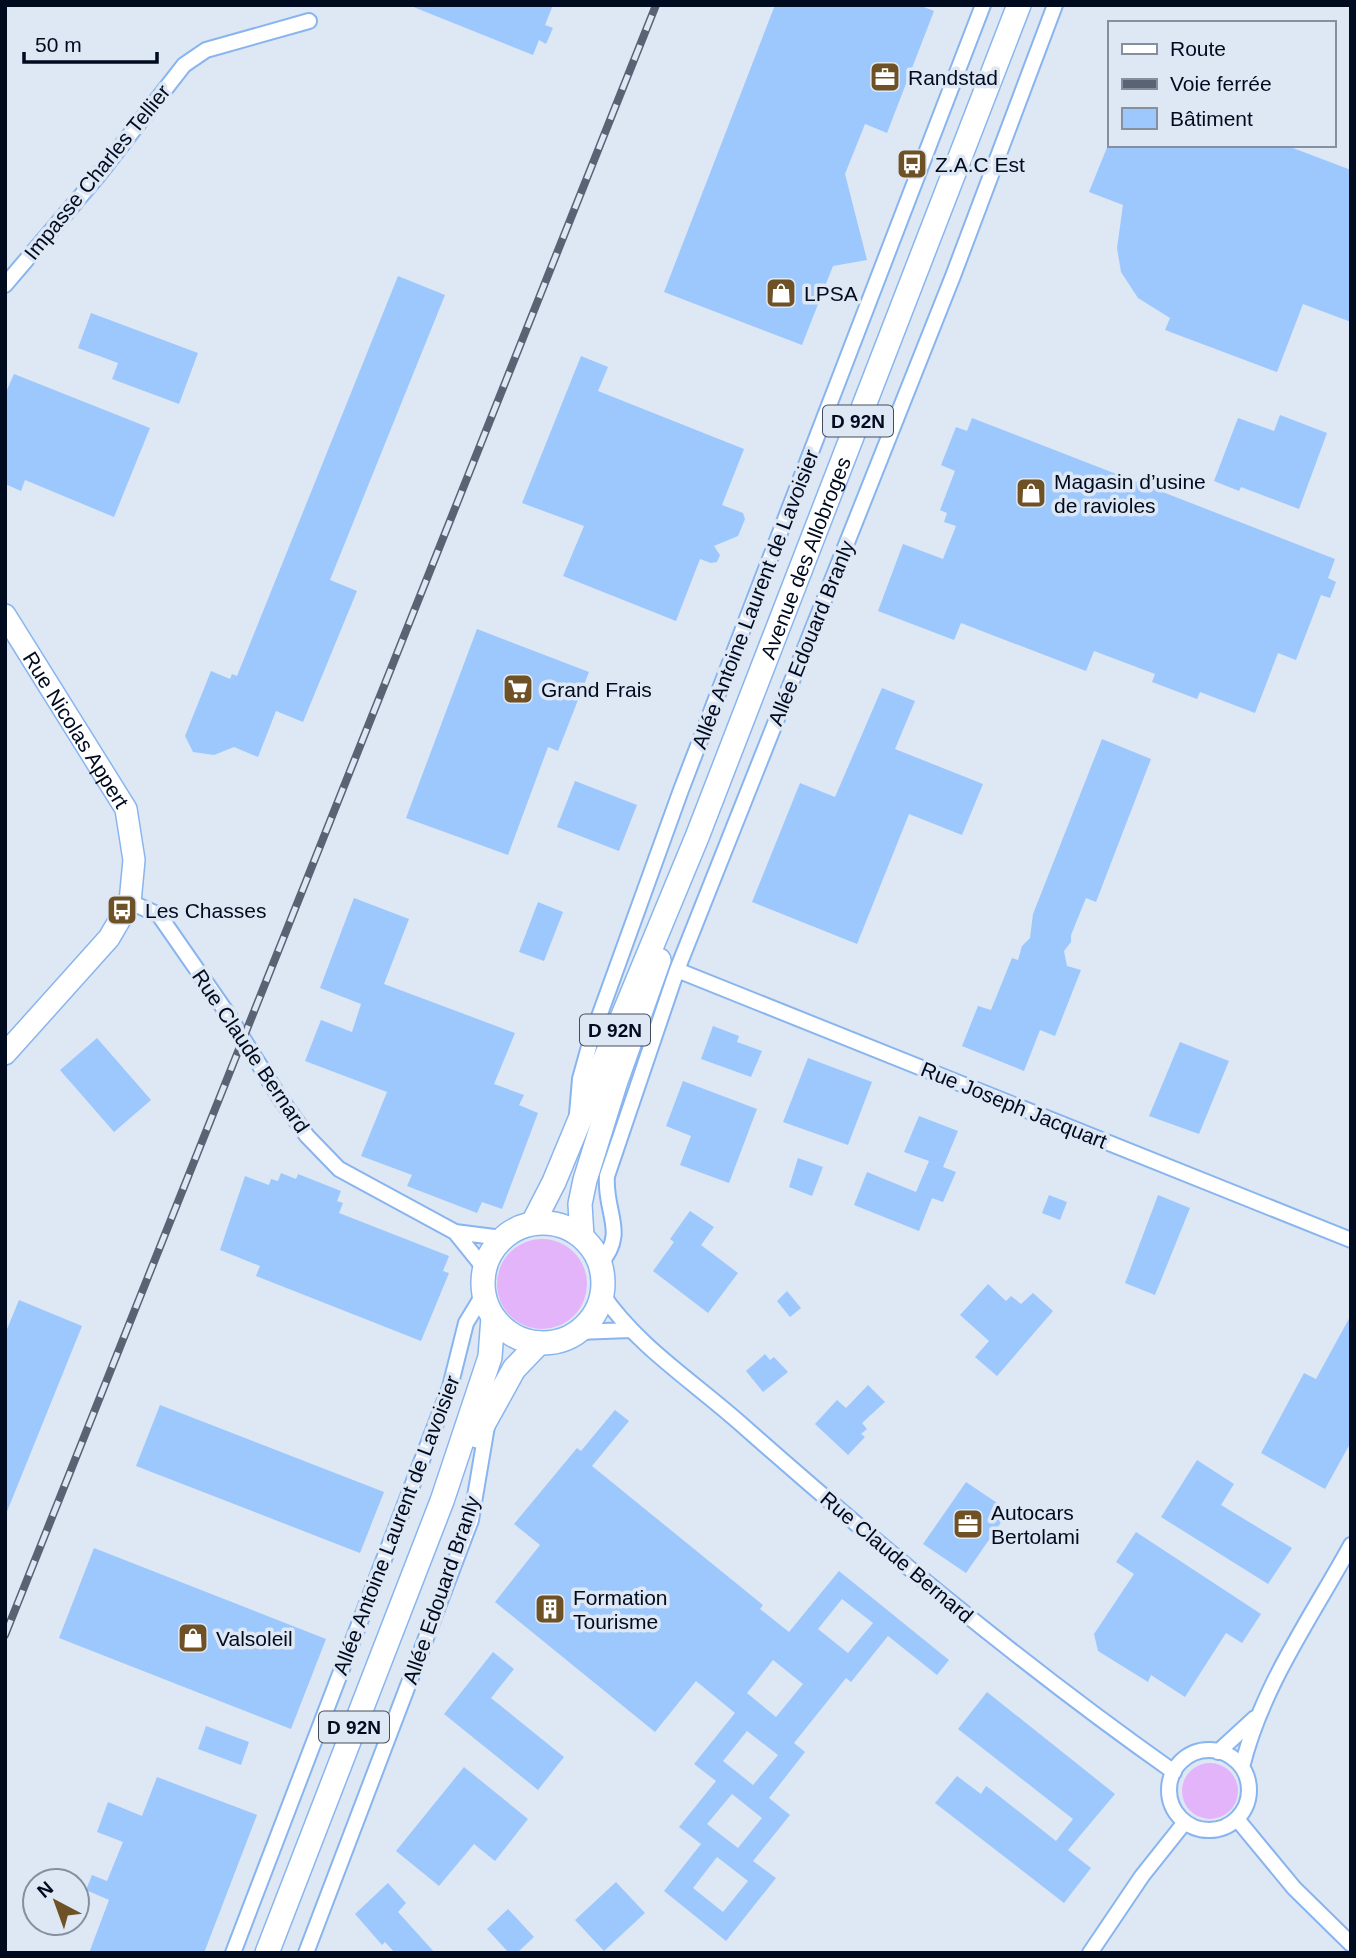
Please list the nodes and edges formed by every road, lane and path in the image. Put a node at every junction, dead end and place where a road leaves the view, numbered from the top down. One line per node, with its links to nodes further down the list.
1 (983, 5): 10 (street, Allée Antoine Laurent de Lavoisier)
2 (1020, 5): 7 (main road, Avenue des Allobroges / D 92N)
3 (1055, 5): 9 (street, Allée Edouard Branly)
4 (309, 21): 5 (street, Impasse Charles Tellier)
5 (5, 285)
6 (5, 615): 8 (street, Rue Nicolas Appert)
7 (697, 837): 12 (main road, Avenue des Allobroges / D 92N); 14 (main road, Avenue des Allobroges / D 92N)
8 (130, 902): 11 (street, Rue Nicolas Appert); 16 (street, Rue Claude Bernard)
9 (677, 970): 19 (street, Rue Joseph Jacquart); 20 (street, Allée Edouard Branly)
10 (592, 1037): 12 (street); 13 (street, Allée Antoine Laurent de Lavoisier)
11 (5, 1054)
12 (602, 1061): 13 (main road, Avenue des Allobroges / D 92N); 14 (street)
13 (577, 1126): 15 (main road, Avenue des Allobroges / D 92N)
14 (596, 1145): 17 (main road, Avenue des Allobroges / D 92N)
15 (533, 1223): 17 (main road); 18 (main road)
16 (456, 1233): 18 (street, Rue Claude Bernard); 21 (street, Rue Claude Bernard)
17 (582, 1237): 20 (main road)
18 (502, 1238): 21 (main road)
19 (1351, 1240)
20 (600, 1264): 22 (main road)
21 (484, 1268): 23 (main road)
22 (602, 1294): 25 (street, Rue Claude Bernard); 26 (main road)
23 (483, 1295): 24 (main road); 38 (street, Allée Antoine Laurent de Lavoisier)
24 (493, 1317): 27 (main road); 29 (main road, D 92N)
25 (630, 1330): 26 (street); 34 (street, Rue Claude Bernard)
26 (578, 1332): 27 (main road)
27 (539, 1343): 28 (main road, D 92N)
28 (485, 1420): 29 (main road, D 92N); 40 (street, Allée Edouard Branly)
29 (442, 1501): 39 (main road, D 92N)
30 (1351, 1545): 31 (street)
31 (1256, 1717): 32 (street); 33 (street)
32 (1218, 1752): 33 (street); 34 (street)
33 (1242, 1767): 35 (street)
34 (1174, 1772): 36 (street)
35 (1237, 1819): 36 (street); 37 (street)
36 (1185, 1822): 41 (street)
37 (1351, 1944)
38 (233, 1953)
39 (267, 1953)
40 (306, 1953)
41 (1090, 1953)

